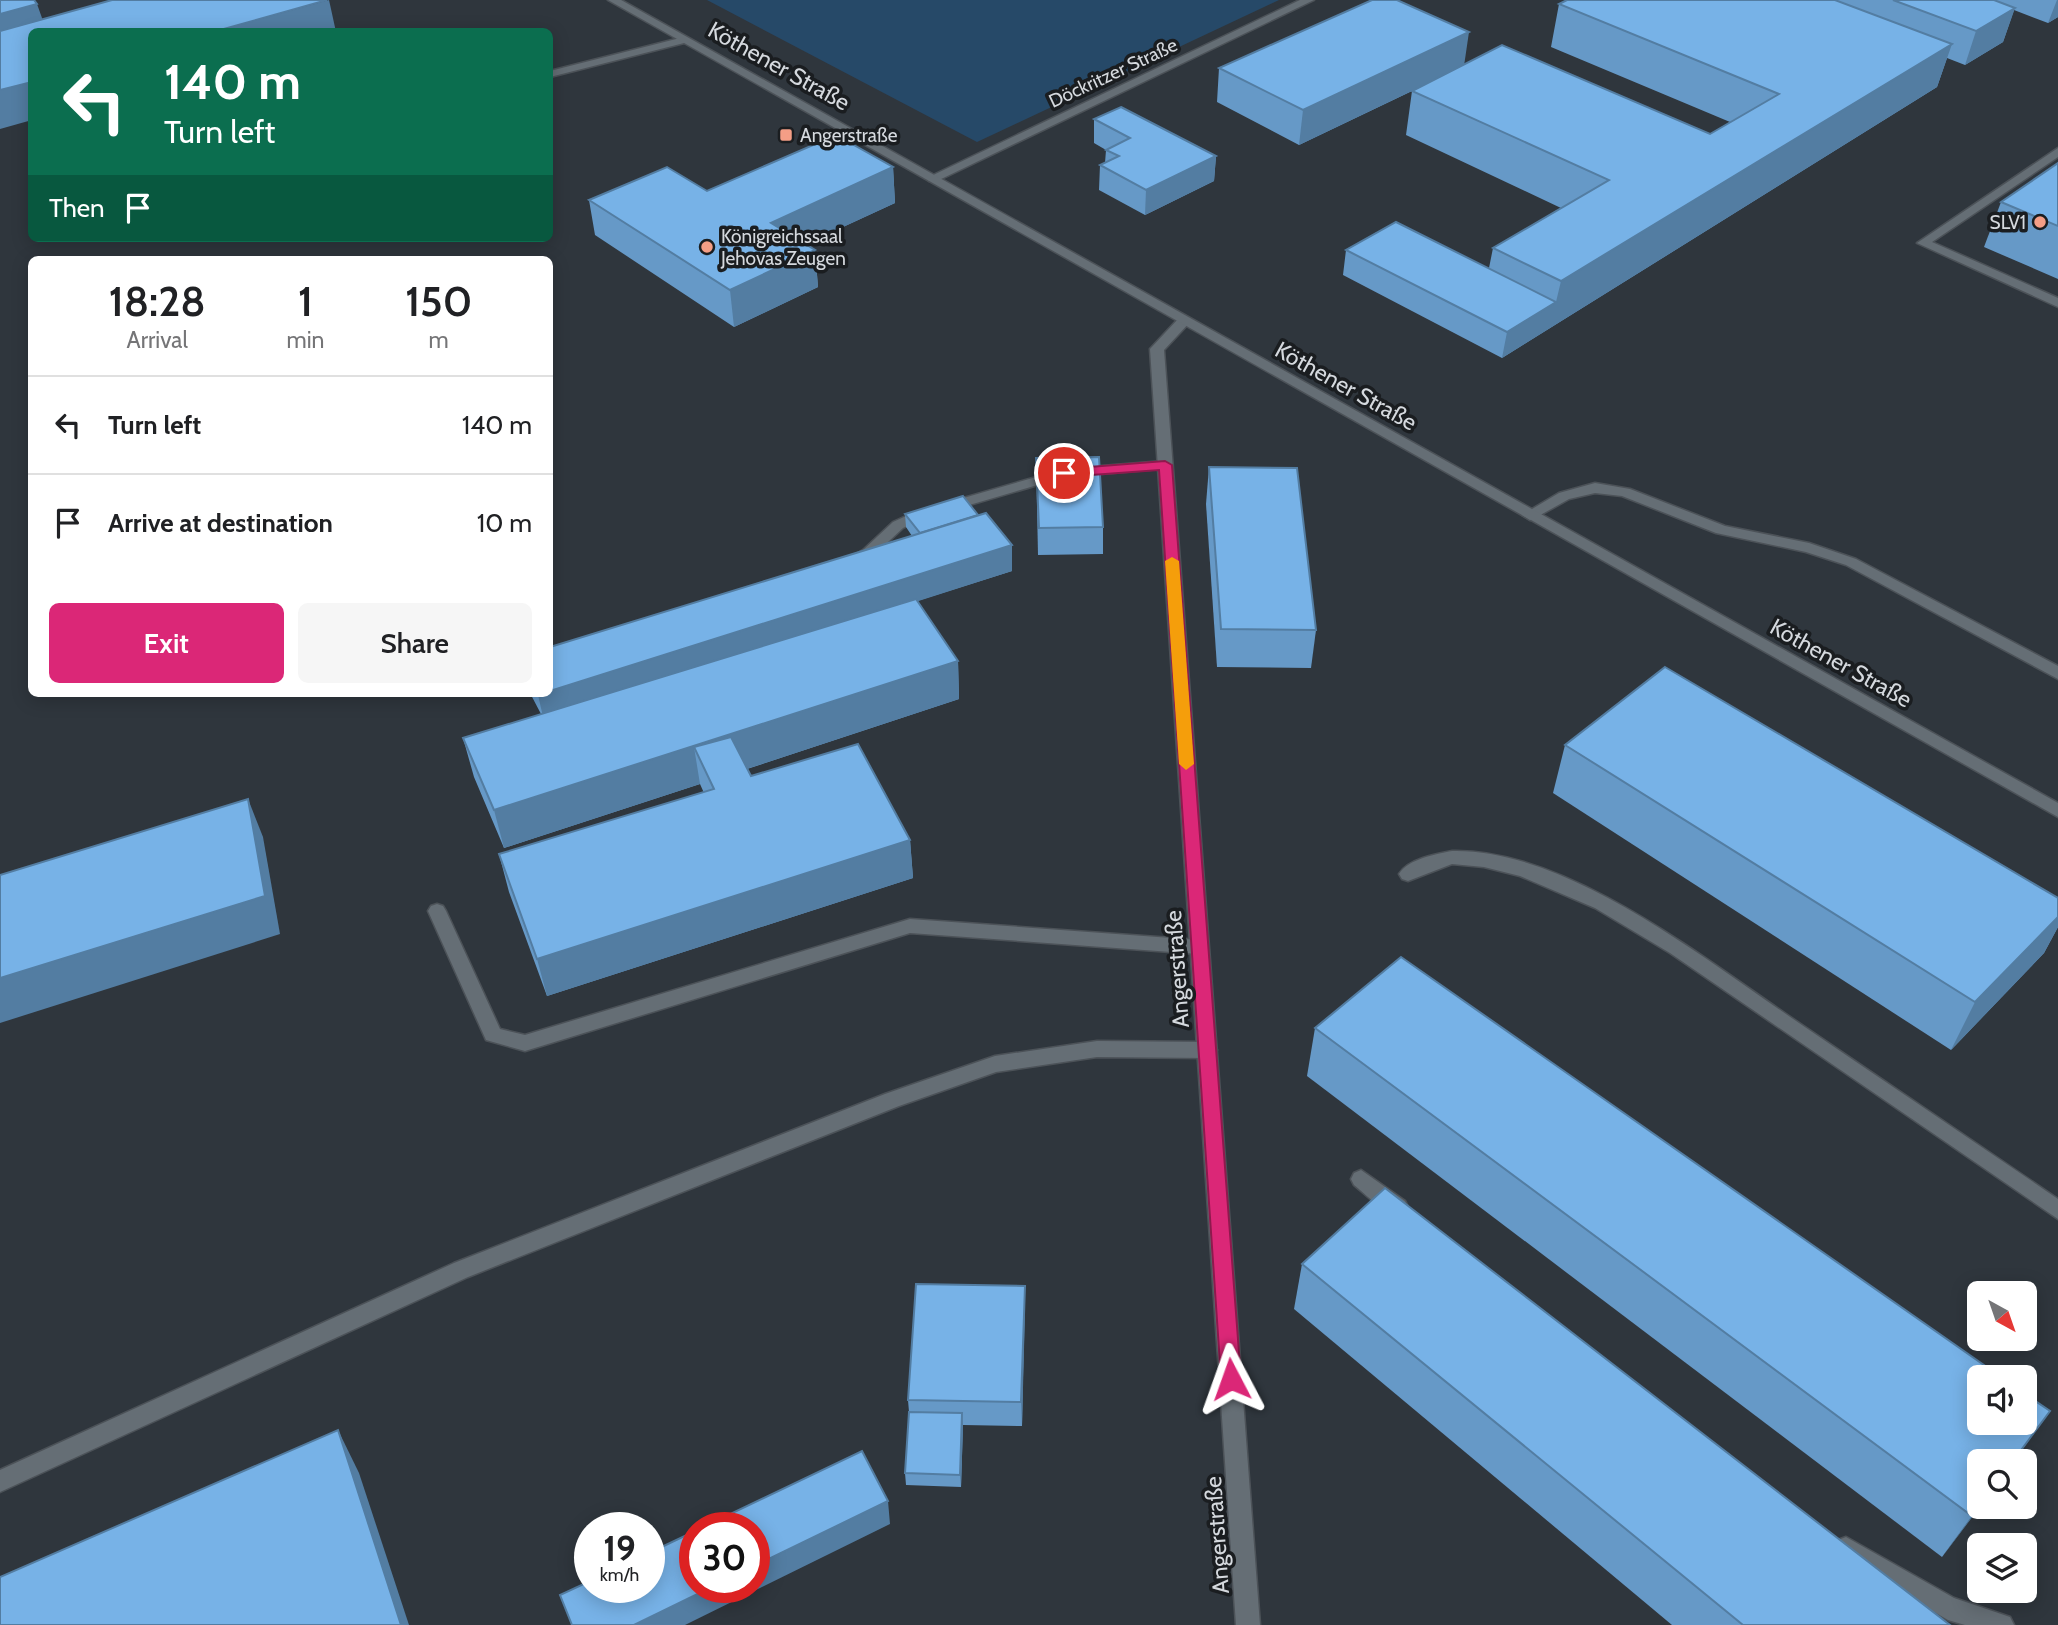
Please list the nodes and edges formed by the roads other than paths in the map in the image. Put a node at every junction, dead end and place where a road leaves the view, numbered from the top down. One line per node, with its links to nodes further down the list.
1 (613, 0): 3 (street, Köthener Straße)
2 (1309, 0): 6 (street, Döckritzer Straße)
3 (684, 40): 4 (street); 6 (street, Köthener Straße)
4 (553, 73)
5 (2058, 152): 7 (street)
6 (933, 178): 8 (street, Köthener Straße)
7 (2058, 303)
8 (1184, 321): 9 (street, Angerstraße); 10 (street, Köthener Straße)
9 (1165, 465): 11 (street); 16 (street, Angerstraße)
10 (1530, 515): 12 (street); 13 (street, Köthener Straße)
11 (842, 565)
12 (2058, 673)
13 (2058, 811)
14 (1408, 874): 19 (street)
15 (437, 911): 16 (street)
16 (1199, 947): 17 (street, Angerstraße)
17 (1207, 1050): 21 (street); 23 (street, Angerstraße)
18 (1360, 1179): 20 (street)
19 (2058, 1210)
20 (1415, 1221)
21 (0, 1480)
22 (1831, 1538): 24 (street)
23 (1248, 1625)
24 (2002, 1625)

